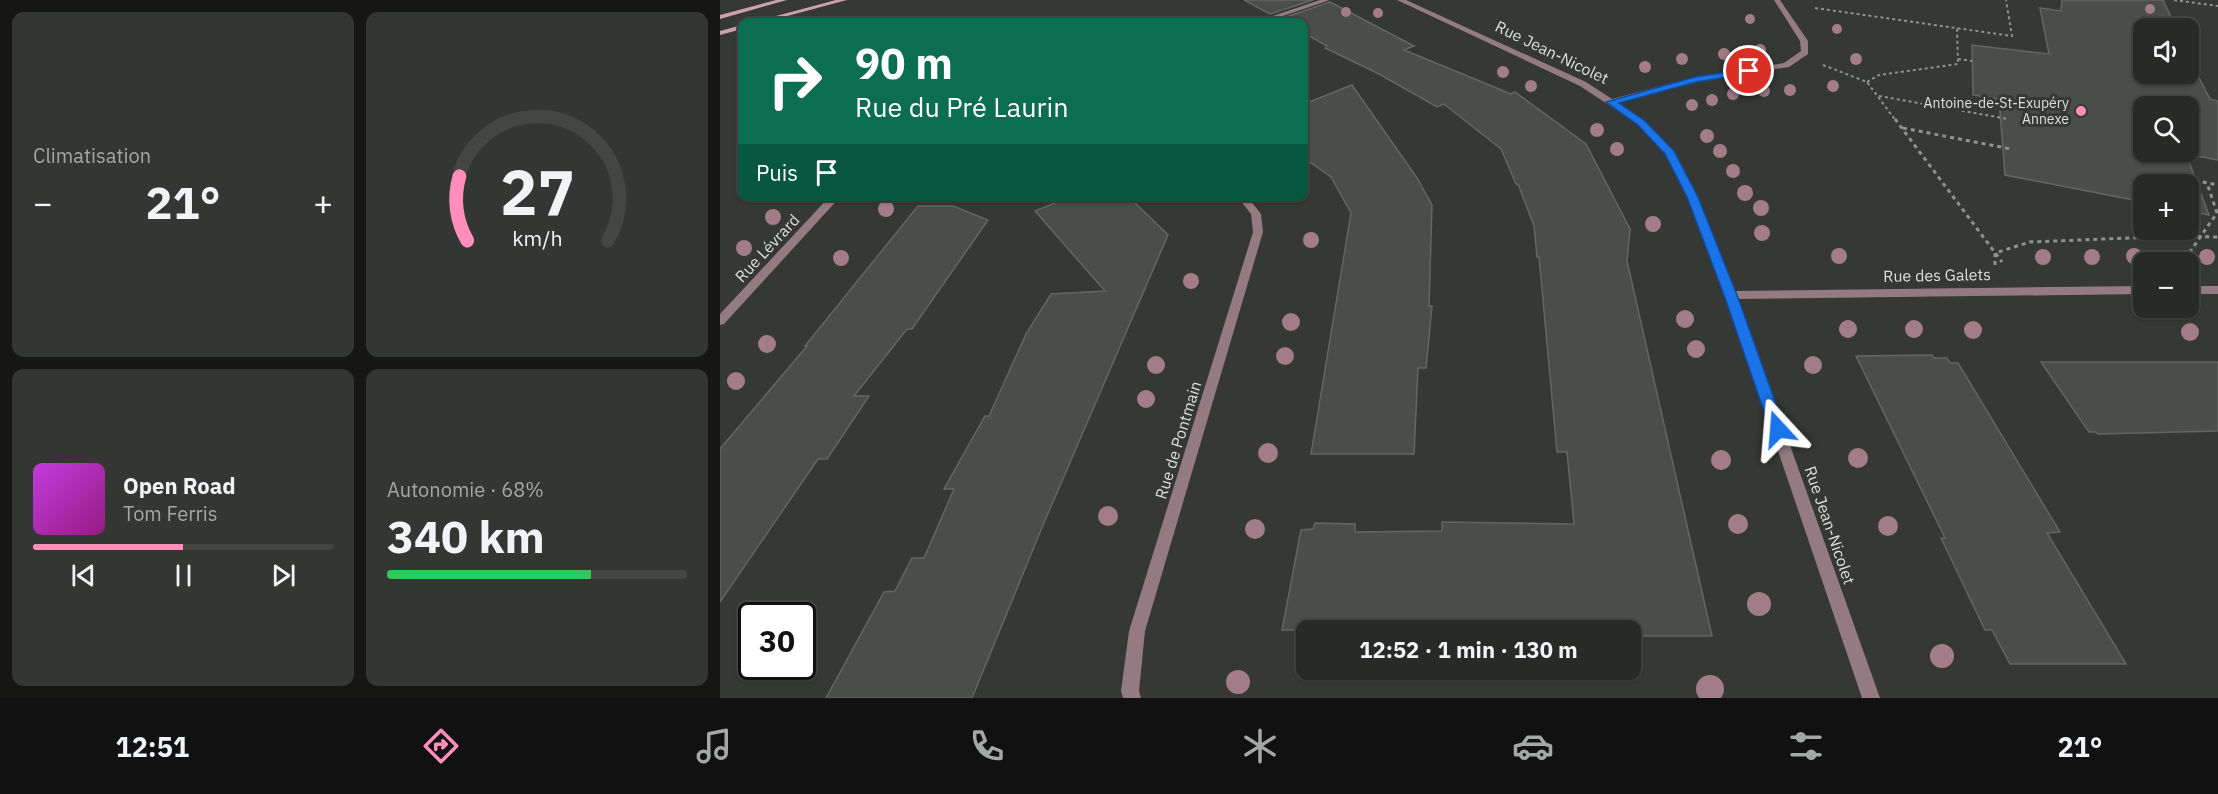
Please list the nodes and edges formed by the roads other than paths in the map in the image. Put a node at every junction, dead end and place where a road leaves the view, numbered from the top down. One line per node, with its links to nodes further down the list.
1 (784, 0): 6 (main road)
2 (844, 0): 7 (main road)
3 (1327, 0): 8 (street)
4 (1400, 0): 11 (street, Rue Jean-Nicolet)
5 (1778, 1): 11 (street)
6 (720, 16)
7 (774, 18)
8 (1271, 18)
9 (738, 28): 10 (main road)
10 (720, 33)
11 (1611, 102): 17 (street, Rue Jean-Nicolet)
12 (831, 201): 18 (street, Rue Lévrard)
13 (1248, 201): 19 (street, Rue de Pontmain)
14 (2133, 290): 17 (street, Rue des Galets)
15 (2199, 290): 16 (street)
16 (2218, 290)
17 (1731, 295): 20 (street, Rue Jean-Nicolet)
18 (720, 321)
19 (1132, 698)
20 (1871, 698)

